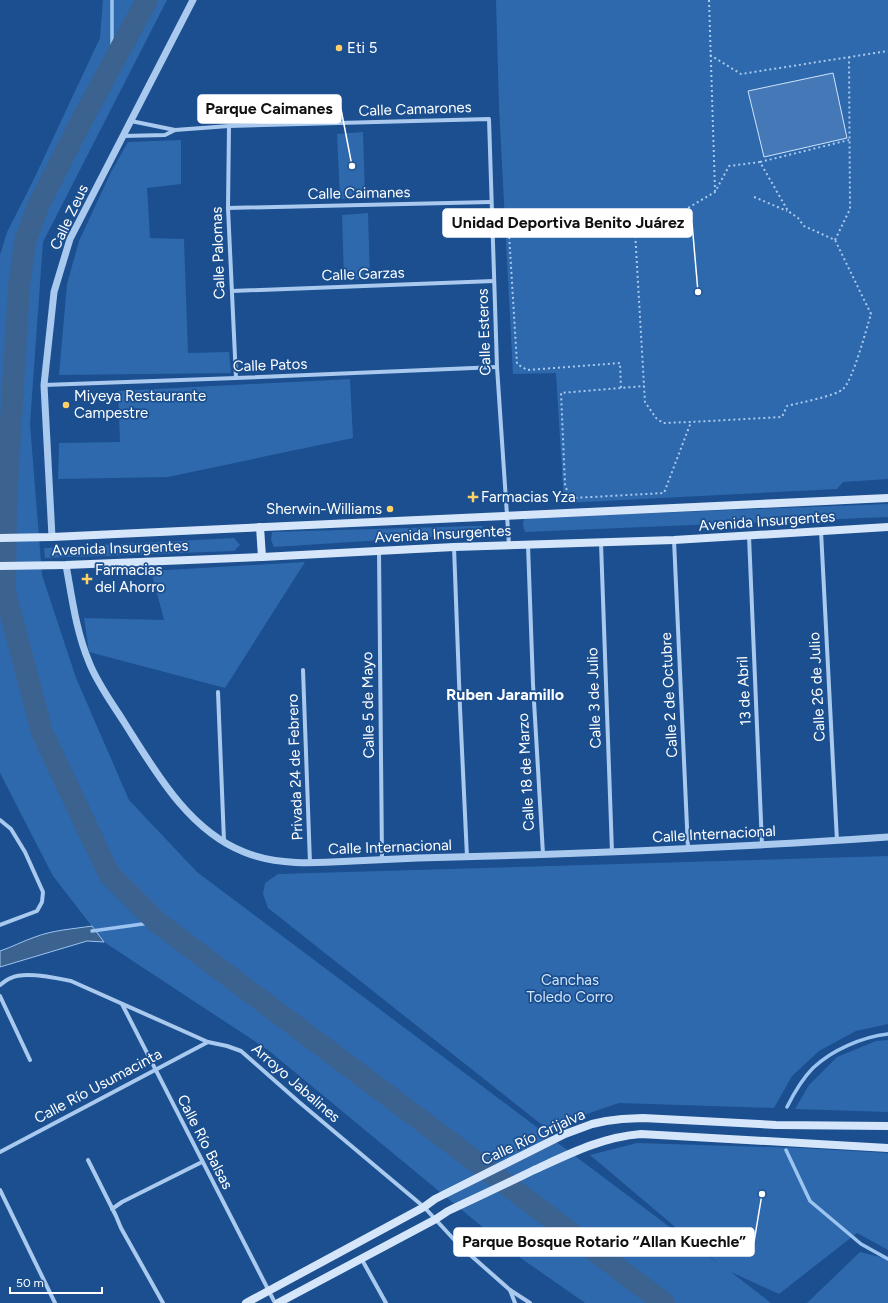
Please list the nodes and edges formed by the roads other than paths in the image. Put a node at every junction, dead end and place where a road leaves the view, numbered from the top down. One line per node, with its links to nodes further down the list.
1 (193, 0): 3 (street, Calle Zeus)
2 (489, 119): 4 (street, Calle Camarones); 7 (street, Calle Esteros)
3 (131, 121): 5 (street, Calle Camarones); 6 (street, Calle Zeus)
4 (229, 126): 5 (street, Calle Camarones); 8 (street, Calle Palomas)
5 (175, 130): 6 (street, Calle Camarones)
6 (122, 136): 13 (street, Calle Zeus)
7 (491, 202): 8 (street, Calle Caimanes); 9 (street, Calle Esteros)
8 (228, 208): 10 (street, Calle Palomas)
9 (494, 281): 10 (street, Calle Garzas); 11 (street, Calle Esteros)
10 (232, 291): 12 (street, Calle Palomas)
11 (497, 367): 12 (street, Calle Patos); 15 (street, Calle Esteros)
12 (236, 378): 13 (street, Calle Patos)
13 (44, 385): 20 (street, Calle Zeus)
14 (888, 498): 15 (main road, Avenida Insurgentes)
15 (507, 516): 16 (main road, Avenida Insurgentes); 24 (street, Calle Esteros)
16 (260, 527): 20 (main road, Avenida Insurgentes); 28 (main road)
17 (888, 527): 18 (main road, Avenida Insurgentes)
18 (821, 531): 19 (main road, Avenida Insurgentes); 35 (street, Calle 26 de Julio)
19 (749, 536): 22 (main road, Avenida Insurgentes); 37 (street, 13 de Abril)
20 (52, 537): 21 (main road, Avenida Insurgentes)
21 (0, 538)
22 (674, 540): 23 (main road, Avenida Insurgentes); 38 (street, Calle 2 de Octubre)
23 (601, 543): 25 (main road, Avenida Insurgentes); 39 (street, Calle 3 de Julio)
24 (509, 545): 25 (main road, Avenida Insurgentes); 26 (main road, Avenida Insurgentes)
25 (528, 545): 40 (street, Calle 18 de Marzo)
26 (454, 547): 27 (main road, Avenida Insurgentes); 41 (street)
27 (379, 551): 28 (main road, Avenida Insurgentes); 42 (street, Calle 5 de Mayo)
28 (262, 557): 29 (main road, Avenida Insurgentes)
29 (66, 565): 30 (main road, Avenida Insurgentes); 36 (street, Calle Internacional)
30 (0, 566)
31 (303, 670): 43 (street, Privada 24 de Febrero)
32 (218, 692): 36 (street)
33 (0, 820): 44 (street)
34 (888, 837): 35 (street, Calle Internacional)
35 (837, 841): 37 (street, Calle Internacional)
36 (224, 842): 43 (street, Calle Internacional)
37 (762, 845): 38 (street, Calle Internacional)
38 (688, 849): 39 (street, Calle Internacional)
39 (612, 852): 40 (street, Calle Internacional)
40 (543, 854): 41 (street, Calle Internacional)
41 (467, 857): 42 (street, Calle Internacional)
42 (382, 859): 43 (street, Calle Internacional)
43 (310, 863)
44 (0, 925)
45 (0, 985): 47 (street, Arroyo Jabalines)
46 (0, 996): 49 (street)
47 (122, 1003): 48 (street, Arroyo Jabalines); 50 (street, Calle Río Balsas)
48 (208, 1042): 50 (street, Calle Río Usumacinta); 57 (street, Arroyo Jabalines)
49 (30, 1060)
50 (155, 1070): 53 (street, Calle Río Usumacinta); 55 (street, Calle Río Balsas)
51 (888, 1126): 57 (main road, Calle Río Grijalva)
52 (888, 1148): 59 (main road, Calle Río Grijalva)
53 (0, 1152)
54 (88, 1160): 58 (street)
55 (202, 1162): 58 (street); 62 (street, Calle Río Balsas)
56 (0, 1190): 63 (street)
57 (424, 1207): 59 (street, Arroyo Jabalines); 62 (main road, Calle Río Grijalva)
58 (112, 1209): 64 (street)
59 (436, 1219): 60 (main road, Calle Río Grijalva); 61 (street, Arroyo Jabalines)
60 (361, 1258): 66 (main road, Calle Río Grijalva); 67 (street)
61 (510, 1290): 68 (street); 69 (street, Arroyo Jabalines)
62 (268, 1291): 65 (main road, Calle Río Grijalva); 66 (street, Calle Río Balsas)
63 (55, 1303)
64 (163, 1303)
65 (246, 1303)
66 (276, 1303)
67 (386, 1303)
68 (515, 1303)
69 (530, 1303)

